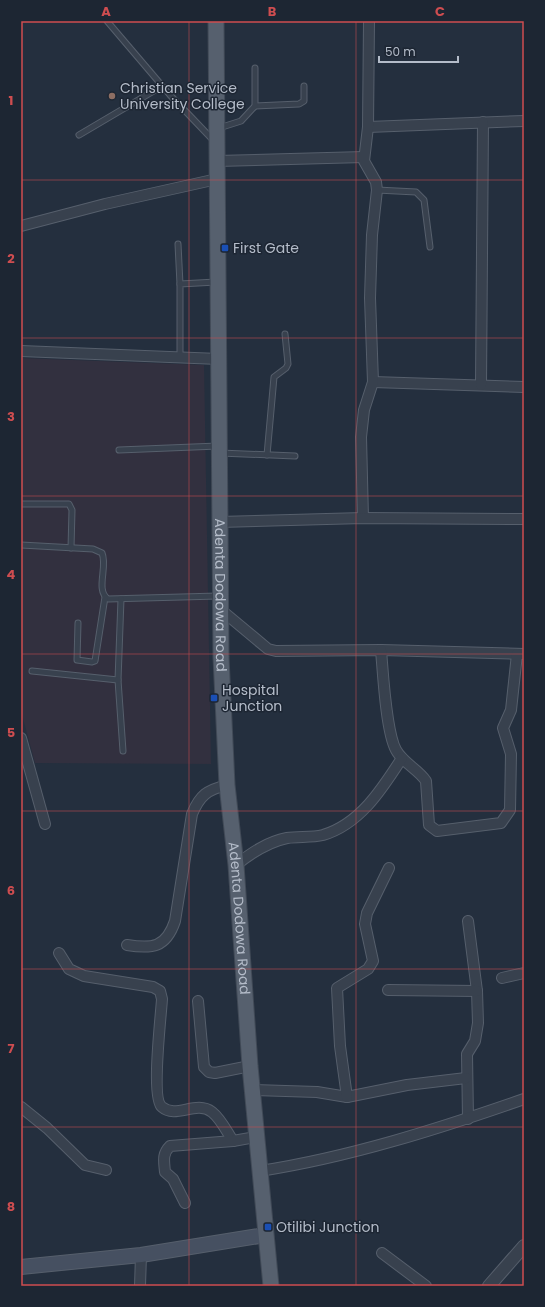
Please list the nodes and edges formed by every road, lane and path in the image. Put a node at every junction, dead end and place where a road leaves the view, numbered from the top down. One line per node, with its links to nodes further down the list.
1 (107, 21): 5 (lane)
2 (216, 21): 12 (main road, Adenta Dodowa Road)
3 (369, 21): 10 (street)
4 (256, 68): 7 (lane)
5 (162, 86): 11 (lane); 12 (lane)
6 (304, 86): 7 (lane)
7 (255, 106): 12 (lane)
8 (524, 121): 9 (street)
9 (483, 122): 10 (street); 27 (street)
10 (368, 127): 13 (street)
11 (79, 135)
12 (216, 136): 14 (main road, Adenta Dodowa Road)
13 (364, 157): 14 (street); 16 (street)
14 (217, 161): 15 (main road, Adenta Dodowa Road)
15 (217, 178): 17 (street); 20 (main road, Adenta Dodowa Road)
16 (377, 190): 19 (lane); 26 (street)
17 (21, 226)
18 (178, 244): 21 (lane)
19 (430, 247)
20 (218, 282): 21 (lane); 25 (main road, Adenta Dodowa Road)
21 (180, 284): 24 (lane)
22 (286, 334): 31 (lane)
23 (21, 351): 24 (street)
24 (180, 357): 25 (street)
25 (219, 359): 30 (main road, Adenta Dodowa Road)
26 (373, 382): 27 (street); 34 (street)
27 (481, 385): 28 (street)
28 (524, 387)
29 (119, 450): 30 (lane)
30 (219, 450): 31 (lane); 36 (main road, Adenta Dodowa Road)
31 (266, 455): 32 (lane)
32 (295, 456)
33 (21, 504): 38 (lane)
34 (363, 518): 35 (street); 36 (street)
35 (524, 519)
36 (219, 522): 41 (main road, Adenta Dodowa Road)
37 (21, 545): 38 (lane)
38 (70, 548): 39 (lane)
39 (105, 597): 40 (lane); 42 (lane)
40 (121, 599): 41 (lane); 46 (lane)
41 (219, 603): 43 (street); 50 (main road, Adenta Dodowa Road)
42 (78, 623)
43 (381, 650): 44 (street); 49 (street)
44 (520, 654): 49 (street)
45 (32, 671): 46 (lane)
46 (118, 680): 48 (lane)
47 (21, 738): 51 (street)
48 (123, 752)
49 (402, 758): 52 (street)
50 (227, 786): 52 (main road, Adenta Dodowa Road); 55 (street)
51 (45, 824)
52 (236, 865): 62 (main road, Adenta Dodowa Road)
53 (389, 868): 65 (street)
54 (468, 921): 60 (street)
55 (127, 945)
56 (59, 953): 70 (street)
57 (524, 973): 58 (street)
58 (502, 978)
59 (388, 990): 60 (street)
60 (477, 991): 63 (street)
61 (198, 1001): 62 (street)
62 (250, 1066): 64 (main road, Adenta Dodowa Road)
63 (466, 1078): 65 (street); 68 (street)
64 (252, 1090): 65 (street); 69 (main road, Adenta Dodowa Road)
65 (347, 1096)
66 (524, 1099): 68 (street)
67 (21, 1107): 71 (street)
68 (468, 1119): 72 (street)
69 (256, 1137): 70 (street); 72 (main road, Adenta Dodowa Road)
70 (233, 1141): 73 (street)
71 (106, 1170)
72 (260, 1171): 74 (main road, Adenta Dodowa Road)
73 (185, 1203)
74 (265, 1235): 77 (main road); 80 (main road, Adenta Dodowa Road)
75 (524, 1246): 82 (street)
76 (382, 1253): 81 (street)
77 (142, 1255): 78 (main road); 79 (street)
78 (21, 1267)
79 (140, 1286)
80 (271, 1286)
81 (426, 1286)
82 (489, 1286)

